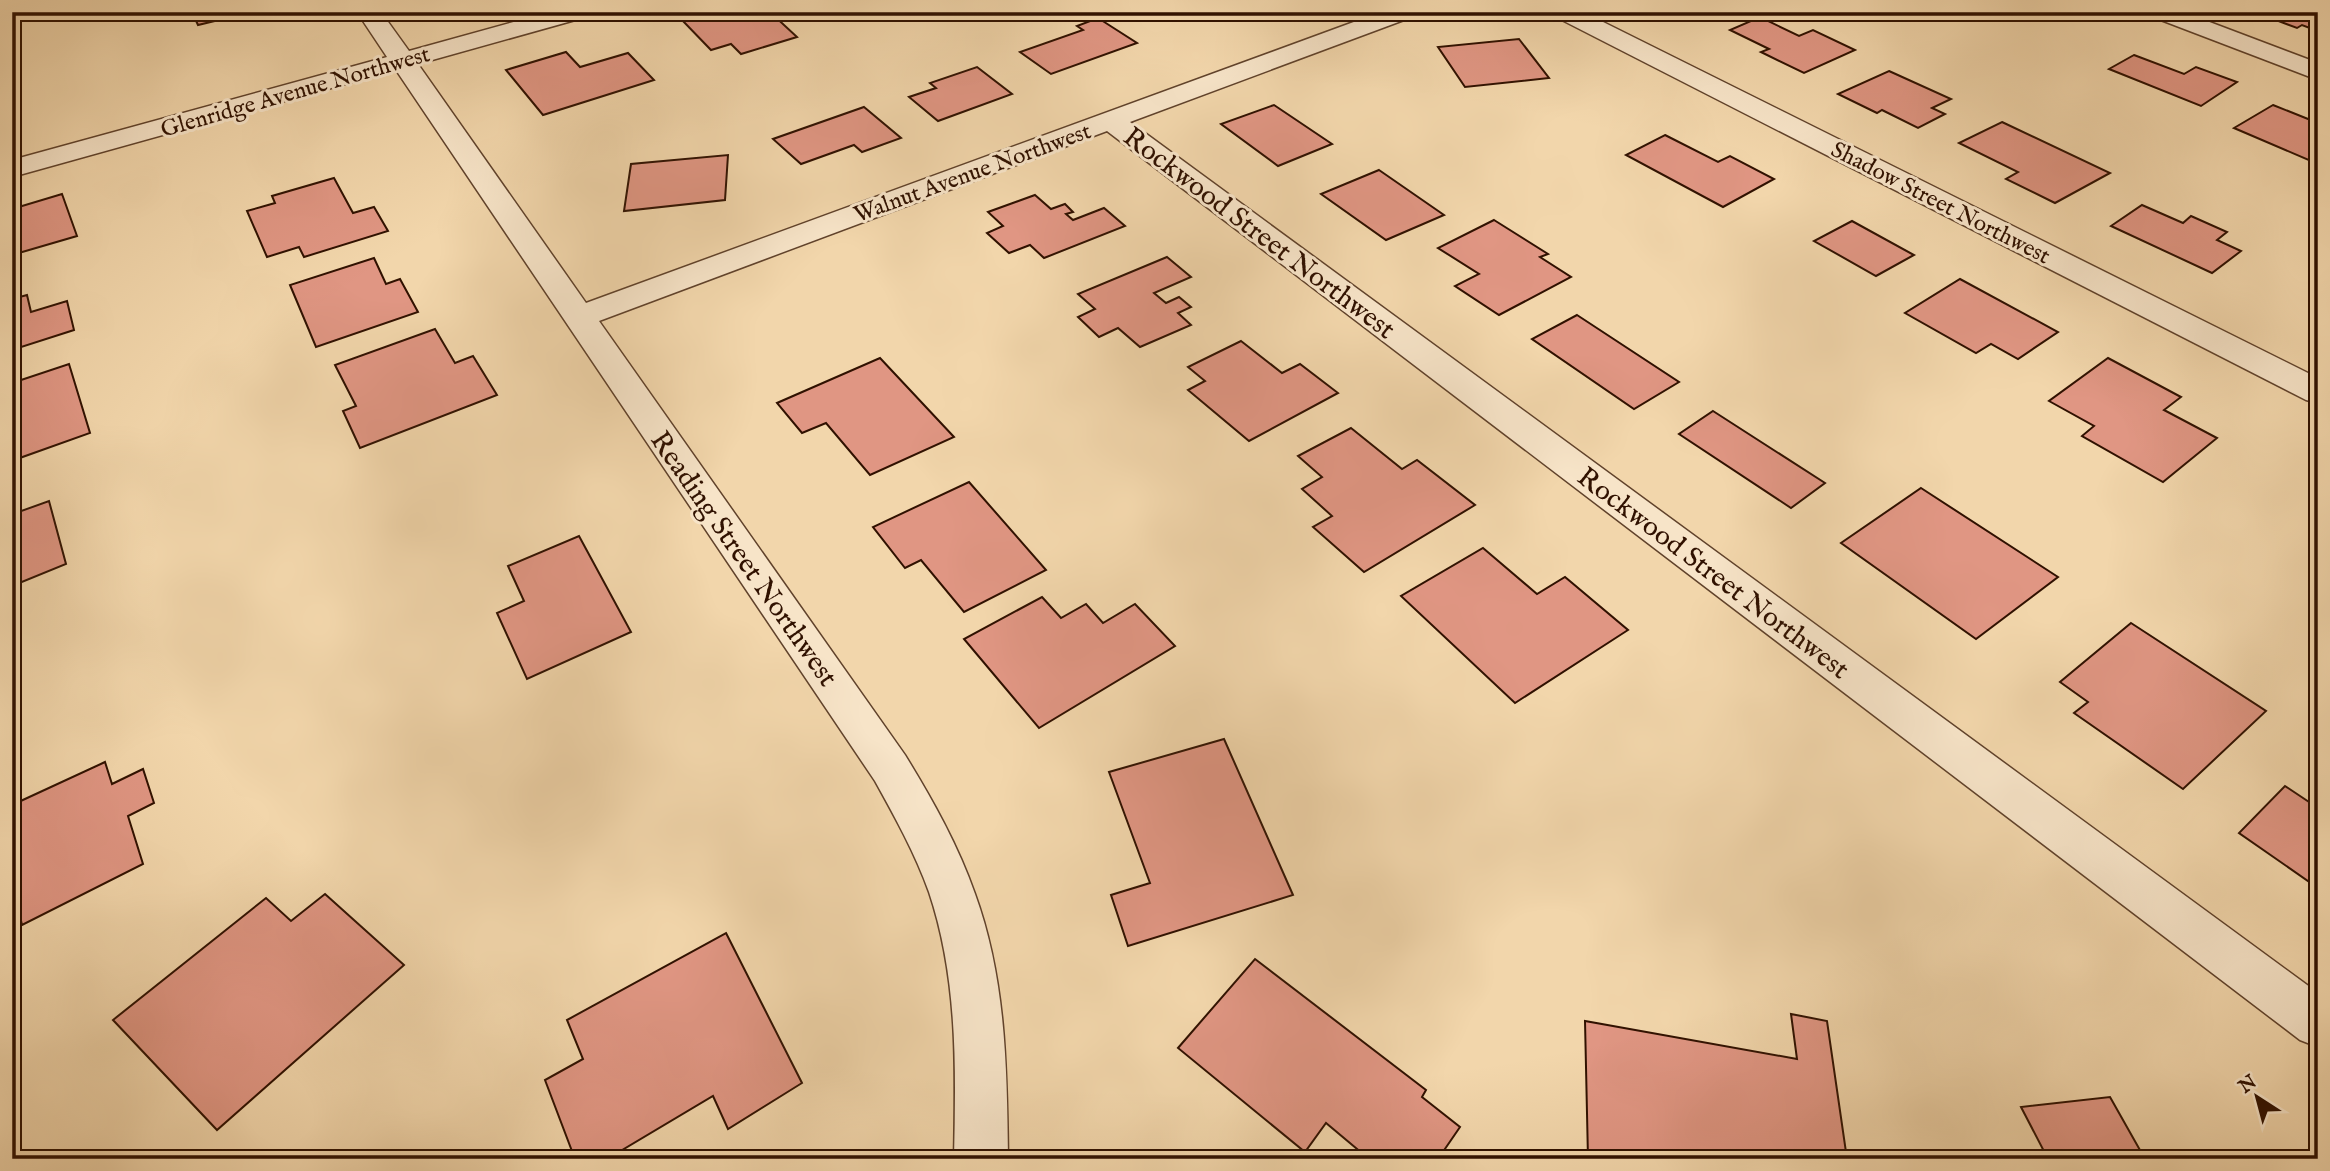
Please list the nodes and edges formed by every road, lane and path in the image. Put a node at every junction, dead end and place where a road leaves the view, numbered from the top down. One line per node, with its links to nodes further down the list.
1 (369, 12): 6 (street, Reading Street Northwest)
2 (578, 12): 6 (street, Glenridge Avenue Northwest)
3 (1404, 12): 8 (street, Walnut Avenue Northwest)
4 (1564, 12): 11 (street, Shadow Street Northwest)
5 (2161, 12): 7 (street)
6 (402, 61): 9 (street, Glenridge Avenue Northwest); 10 (street, Reading Street Northwest)
7 (2318, 72)
8 (1111, 121): 10 (street, Walnut Avenue Northwest); 12 (street, Rockwood Street Northwest)
9 (12, 169)
10 (579, 317): 13 (street, Reading Street Northwest)
11 (2318, 392)
12 (2318, 1023)
13 (981, 1159)

